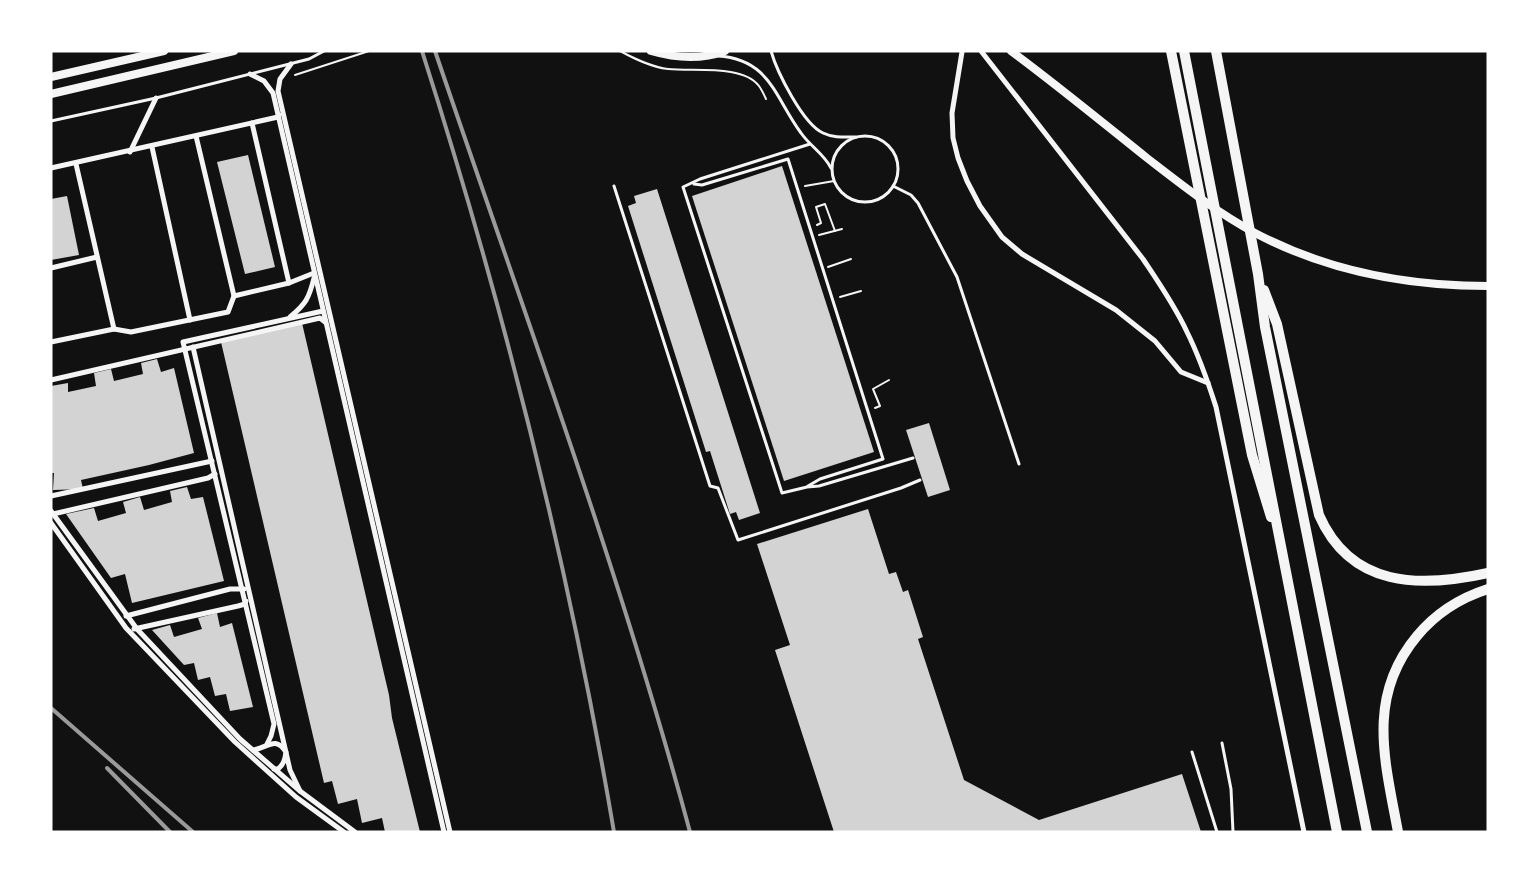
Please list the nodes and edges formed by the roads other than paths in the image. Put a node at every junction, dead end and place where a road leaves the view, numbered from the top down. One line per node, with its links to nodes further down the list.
1 (164, 51): 16 (main road)
2 (234, 51): 17 (main road)
3 (324, 51): 14 (lane)
4 (651, 51): 13 (main road)
5 (724, 51): 13 (main road)
6 (771, 51): 24 (lane)
7 (962, 51): 49 (street)
8 (981, 51): 49 (street)
9 (1011, 51): 39 (main road)
10 (1171, 51): 61 (highway)
11 (1184, 51): 61 (highway)
12 (1216, 51): 36 (highway)
13 (701, 56): 25 (lane)
14 (291, 64): 15 (lane); 19 (street)
15 (250, 74): 18 (lane); 20 (street)
16 (51, 77)
17 (51, 94)
18 (156, 98): 21 (lane); 27 (street)
19 (282, 110): 20 (street); 41 (street)
20 (278, 117): 22 (street); 37 (street)
21 (51, 121)
22 (252, 123): 23 (street); 38 (street)
23 (196, 136): 26 (street); 40 (street)
24 (857, 137): 30 (lane); 33 (lane)
25 (810, 144): 30 (lane); 31 (lane)
26 (152, 147): 27 (street); 43 (street)
27 (130, 152): 28 (street)
28 (76, 164): 29 (street); 34 (street)
29 (51, 168)
30 (832, 170): 33 (lane)
31 (692, 184): 56 (lane); 56 (lane)
32 (614, 186): 55 (lane)
33 (893, 186): 52 (lane)
34 (97, 257): 35 (street); 44 (street)
35 (51, 268)
36 (1258, 274): 60 (highway); 85 (highway)
37 (314, 275): 38 (street); 41 (street); 42 (street)
38 (289, 283): 40 (street)
39 (1488, 286)
40 (234, 296): 43 (street)
41 (325, 314): 42 (street); 46 (street); 79 (street); 80 (street)
42 (288, 318): 47 (street)
43 (190, 320): 44 (street)
44 (114, 329): 45 (street)
45 (51, 342)
46 (193, 347): 47 (street); 53 (street)
47 (184, 349): 48 (street); 51 (street)
48 (51, 380)
49 (1208, 384): 83 (street)
50 (913, 458): 56 (lane)
51 (210, 460): 53 (street); 54 (street); 57 (street)
52 (1019, 464)
53 (220, 465): 54 (street); 64 (street)
54 (214, 475): 58 (street); 62 (street)
55 (920, 480)
56 (807, 487)
57 (51, 496)
58 (52, 512): 66 (street)
59 (51, 523): 67 (street)
60 (1488, 573)
61 (1289, 579): 84 (highway)
62 (241, 588): 64 (street); 65 (street); 66 (street)
63 (1488, 589): 86 (highway)
64 (249, 592): 65 (street); 72 (street)
65 (245, 604): 68 (street); 70 (street)
66 (126, 615): 67 (street); 68 (street)
67 (125, 626): 68 (street); 74 (street)
68 (137, 629): 71 (street)
69 (1222, 743): 82 (lane)
70 (267, 744): 71 (street); 72 (street)
71 (252, 750): 75 (street)
72 (286, 752): 75 (street); 76 (street)
73 (1192, 752): 81 (lane)
74 (263, 768): 75 (street); 77 (street)
75 (274, 769): 76 (street)
76 (300, 791): 78 (street)
77 (344, 832)
78 (355, 832)
79 (444, 832)
80 (450, 832)
81 (1216, 832)
82 (1233, 832)
83 (1304, 832)
84 (1337, 832)
85 (1367, 832)
86 (1398, 832)

